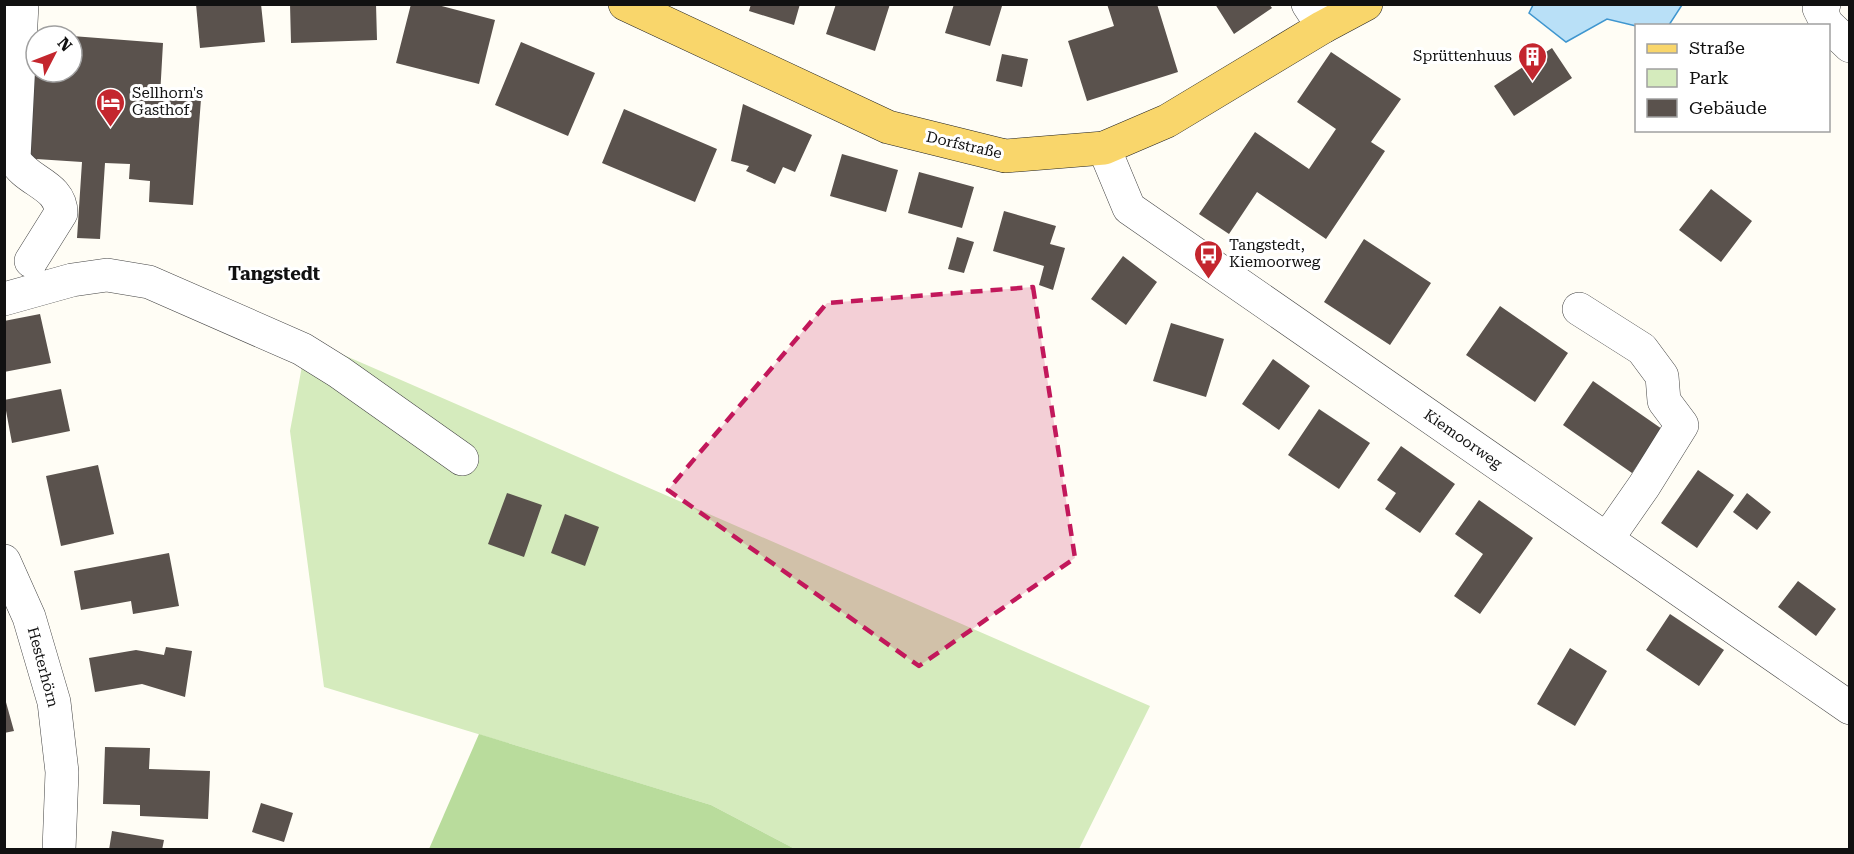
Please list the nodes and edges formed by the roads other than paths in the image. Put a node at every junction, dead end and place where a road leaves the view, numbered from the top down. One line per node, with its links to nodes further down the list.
1 (22, 4): 10 (street)
2 (625, 4): 9 (main road, Dorfstraße)
3 (1366, 4): 5 (main road, Dorfstraße)
4 (1824, 4): 6 (street)
5 (1315, 16): 9 (main road, Dorfstraße)
6 (1827, 24)
7 (1830, 27): 8 (street)
8 (1850, 46)
9 (1104, 148): 14 (street, Kiemoorweg)
10 (31, 261)
11 (4, 299): 13 (street)
12 (1579, 309): 14 (street)
13 (462, 459)
14 (1607, 539): 16 (street, Kiemoorweg)
15 (4, 561): 17 (street, Hesterhörn)
16 (1850, 708)
17 (59, 849)

